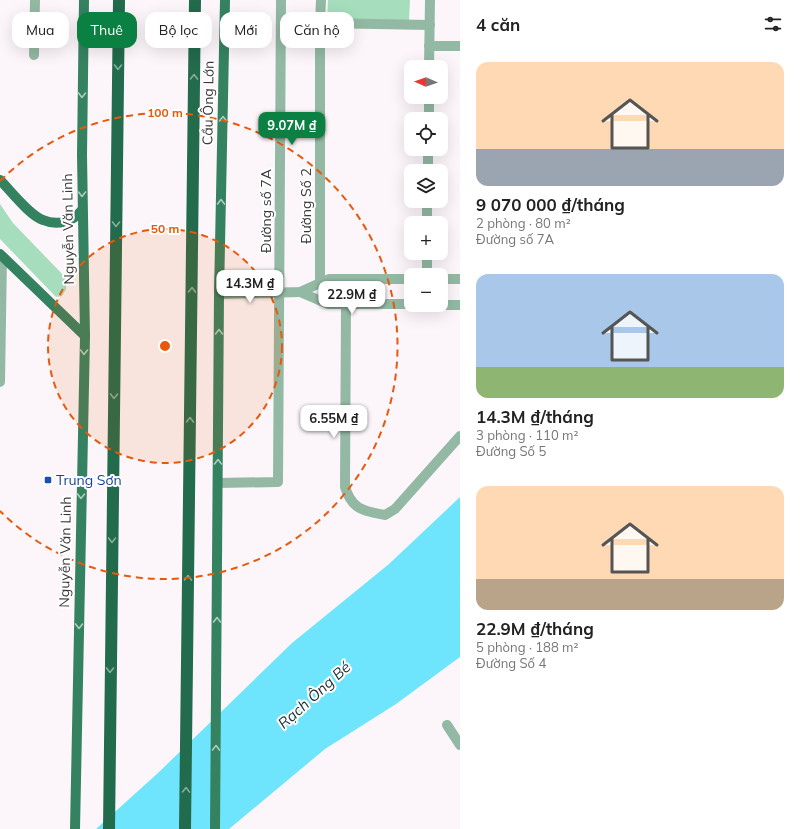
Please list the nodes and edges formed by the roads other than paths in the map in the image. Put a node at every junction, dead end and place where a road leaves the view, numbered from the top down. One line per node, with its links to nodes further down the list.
1 (35, 0): 15 (street)
2 (84, 0): 18 (main road, Nguyễn Văn Linh, one-way to 18)
3 (118, 0): 38 (highway, one-way to 38)
4 (195, 0): 39 (highway, Cầu Ông Lớn, one-way to 4)
5 (225, 0): 26 (main road, Cầu Ông Lớn, one-way to 5)
6 (281, 0): 24 (street, Đường số 7A)
7 (321, 0): 9 (street, Đường Số 2)
8 (430, 0): 11 (street)
9 (320, 12)
10 (354, 24): 11 (street)
11 (430, 25): 12 (street)
12 (430, 46): 13 (street); 16 (street)
13 (460, 46)
14 (320, 48): 23 (street, Đường Số 2)
15 (34, 54)
16 (429, 60)
17 (0, 180): 18 (main road)
18 (82, 210): 31 (main road, Nguyễn Văn Linh)
19 (1, 256): 31 (main road); 32 (street)
20 (404, 279): 23 (street)
21 (448, 279): 22 (street)
22 (460, 280)
23 (320, 283): 25 (street)
24 (280, 292): 25 (street); 26 (street); 34 (street, Đường số 7A)
25 (300, 292): 27 (street)
26 (219, 294): 34 (main road, one-way to 26)
27 (346, 304): 28 (street); 33 (street)
28 (404, 304)
29 (448, 305): 30 (street)
30 (460, 305)
31 (85, 336): 37 (main road, Nguyễn Văn Linh, one-way to 37)
32 (0, 382)
33 (460, 436)
34 (218, 483): 40 (main road, one-way to 34)
35 (447, 725): 36 (street)
36 (460, 745)
37 (75, 829)
38 (109, 829)
39 (185, 829)
40 (215, 829)

